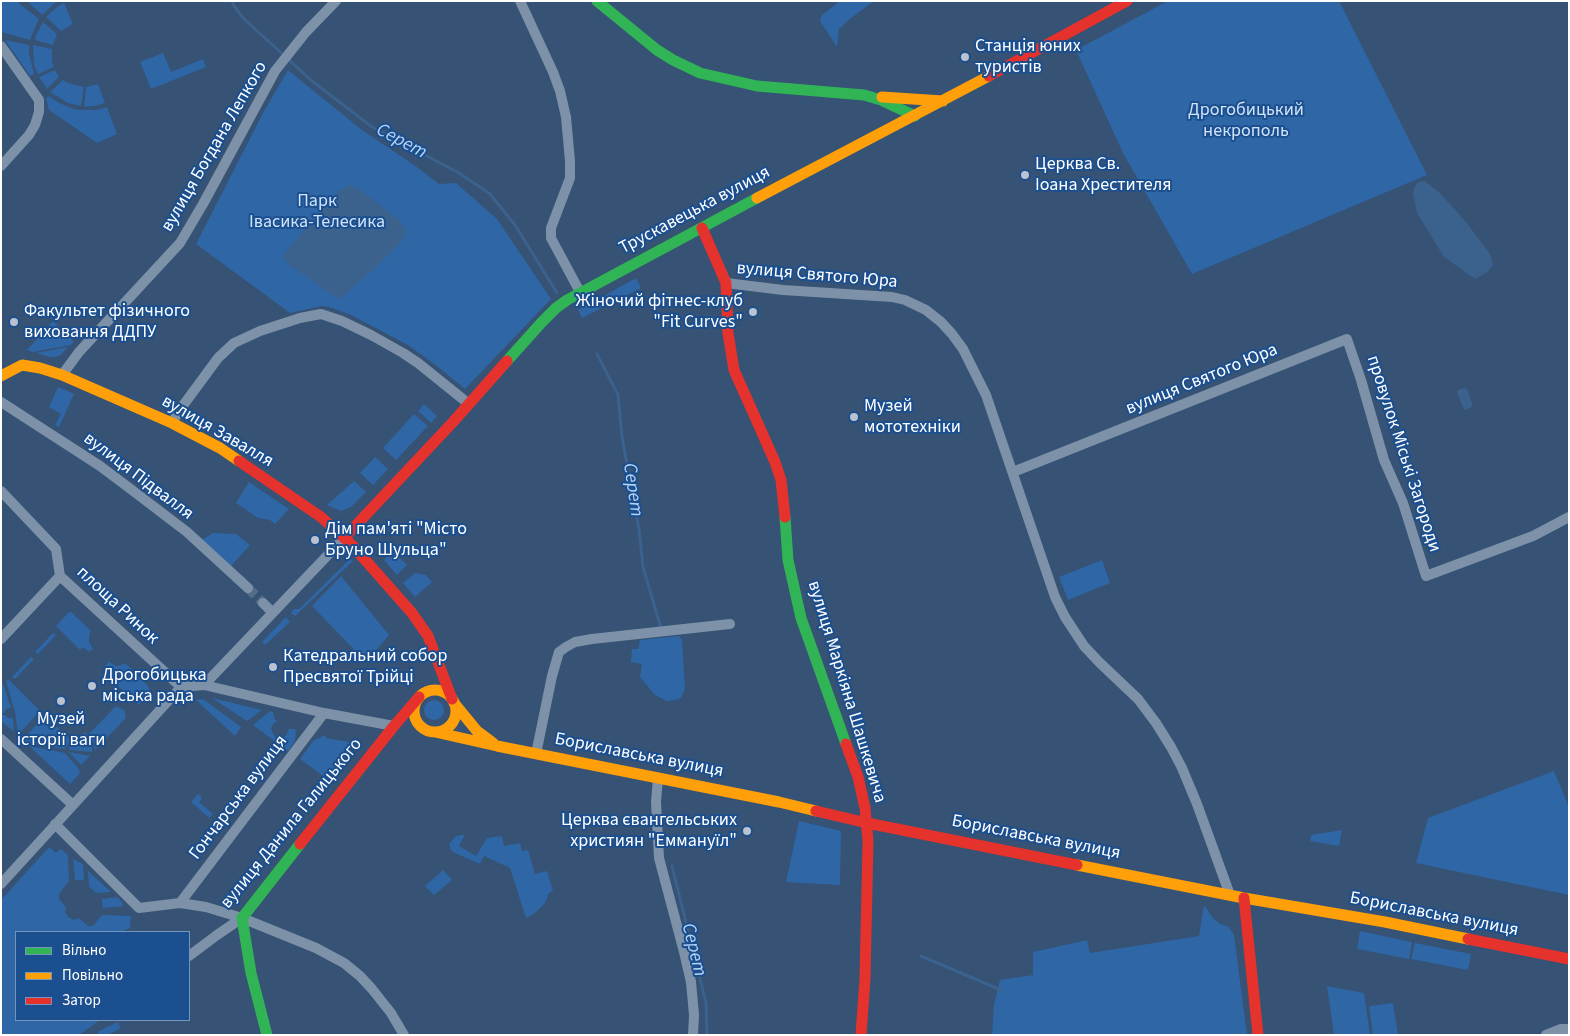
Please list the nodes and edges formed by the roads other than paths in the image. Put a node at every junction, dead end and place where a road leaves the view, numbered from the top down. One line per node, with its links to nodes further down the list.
1 (336, 1): 16 (street, вулиця Богдана Лепкого)
2 (520, 1): 14 (street)
3 (597, 1): 6 (street)
4 (1127, 1): 8 (street, Трускавецька вулиця)
5 (1, 46): 11 (street)
6 (868, 96): 7 (street); 8 (street)
7 (881, 100): 9 (street); 10 (street)
8 (943, 101): 9 (street, Трускавецька вулиця)
9 (914, 116): 10 (street, Трускавецька вулиця)
10 (895, 126): 12 (street, Трускавецька вулиця)
11 (1, 166)
12 (702, 228): 13 (street, вулиця Маркіяна Шашкевича); 14 (street, Трускавецька вулиця)
13 (726, 283): 21 (street, вулиця Святого Юра); 44 (street, вулиця Маркіяна Шашкевича)
14 (580, 292): 19 (street, Трускавецька вулиця)
15 (1347, 339): 21 (street, вулиця Святого Юра); 23 (street, провулок Міські Загороди)
16 (62, 375): 17 (street, вулиця Завалля); 20 (street, вулиця Завалля)
17 (1, 376)
18 (1, 402): 26 (street, вулиця Підвалля)
19 (469, 404): 20 (street); 24 (street, Трускавецька вулиця)
20 (172, 423): 24 (street, вулиця Завалля)
21 (1013, 472): 47 (street, вулиця Святого Юра)
22 (1, 491): 25 (street)
23 (1569, 517)
24 (345, 537): 28 (street); 31 (street, вулиця Завалля)
25 (60, 576): 30 (street, площа Ринок); 33 (street, площа Ринок)
26 (248, 588)
27 (263, 603): 28 (street)
28 (272, 612): 32 (street)
29 (730, 624): 41 (street)
30 (2, 637)
31 (436, 654): 34 (street); 35 (street, вулиця Завалля)
32 (204, 684): 33 (street); 36 (street)
33 (181, 687): 43 (street)
34 (420, 695): 35 (street); 37 (street, вулиця Данила Галицького); 38 (street)
35 (453, 701): 38 (street); 40 (street, Бориславська вулиця)
36 (324, 713): 37 (street); 49 (street, Гончарська вулиця)
37 (394, 726): 38 (street); 50 (street, вулиця Данила Галицького)
38 (432, 731): 40 (street, Бориславська вулиця)
39 (1, 740): 43 (street)
40 (498, 746): 41 (street, Бориславська вулиця)
41 (536, 754): 42 (street, Бориславська вулиця)
42 (658, 778): 44 (street, Бориславська вулиця); 56 (street)
43 (72, 805): 45 (street)
44 (867, 823): 47 (street, Бориславська вулиця); 57 (street, вулиця Маркіяна Шашкевича)
45 (55, 824): 46 (street); 49 (street)
46 (1, 884)
47 (1230, 895): 48 (street, Бориславська вулиця)
48 (1244, 898): 52 (street, Бориславська вулиця); 58 (street)
49 (180, 903): 50 (street)
50 (242, 918): 51 (street, вулиця Данила Галицького); 54 (street); 55 (street)
51 (190, 955)
52 (1569, 959)
53 (1569, 1029): 59 (street)
54 (268, 1035)
55 (404, 1035)
56 (693, 1035)
57 (861, 1035)
58 (1258, 1035)
59 (1546, 1035)

